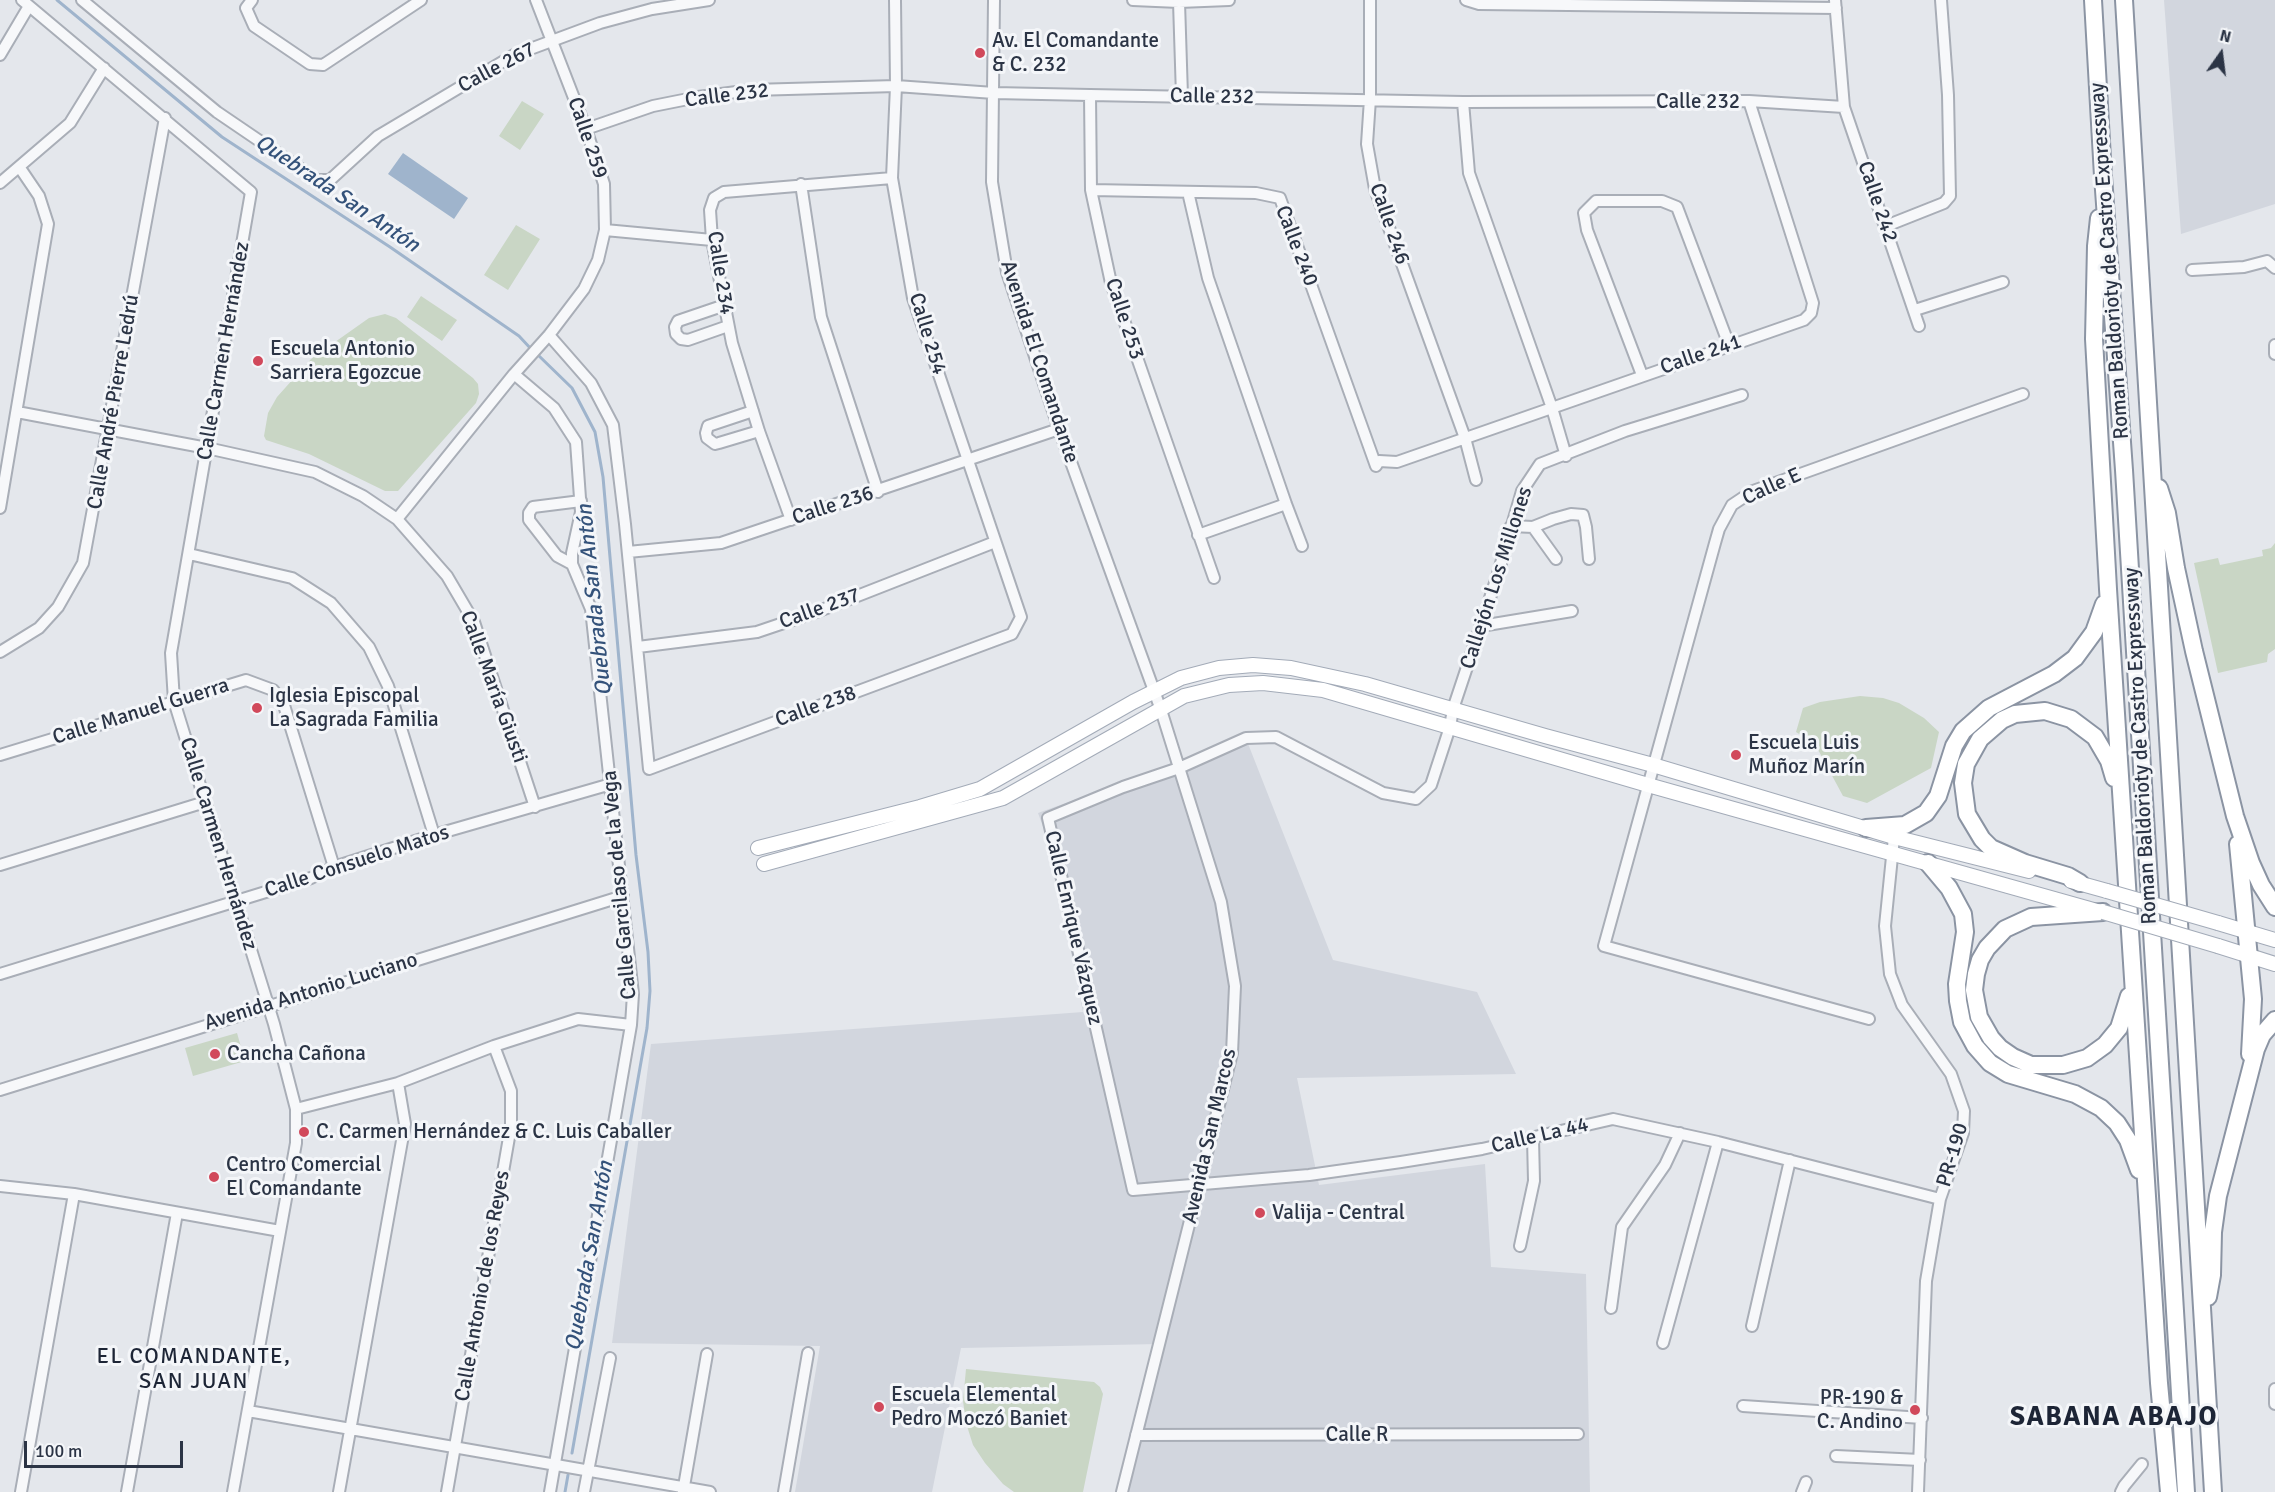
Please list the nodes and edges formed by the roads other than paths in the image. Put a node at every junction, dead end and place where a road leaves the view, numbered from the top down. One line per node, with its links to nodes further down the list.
1 (82, 0): 18 (street, Calle 267)
2 (252, 0): 3 (street)
3 (421, 0)
4 (536, 0): 18 (street, Calle 259)
5 (710, 0): 18 (street, Calle 267)
6 (895, 0): 21 (street, Calle 254)
7 (994, 0): 22 (street, Avenida El Comandante)
8 (1133, 0): 15 (street)
9 (1229, 0): 15 (street)
10 (1370, 0): 25 (street, Calle 246)
11 (1941, 0): 38 (street)
12 (2093, 0): 32 (highway, Roman Baldorioty de Castro Expressway)
13 (2124, 0): 67 (highway, Roman Baldorioty de Castro Expressway)
14 (1466, 1): 17 (street)
15 (1179, 2): 24 (street)
16 (26, 3): 19 (street); 20 (street)
17 (1835, 4): 28 (street, Calle 242)
18 (551, 41): 30 (street, Calle 259)
19 (0, 55)
20 (104, 68): 29 (street); 31 (street)
21 (896, 86): 22 (street, Calle 232); 30 (street, Calle 232); 33 (street, Calle 254)
22 (994, 93): 23 (street, Calle 232); 59 (street, Avenida El Comandante)
23 (1090, 95): 24 (street, Calle 232); 36 (street, Calle 253)
24 (1182, 96): 25 (street, Calle 232)
25 (1370, 99): 27 (street, Calle 232); 62 (street, Calle 246)
26 (1749, 101): 27 (street, Calle 232); 28 (street, Calle 232); 49 (street, Calle 241)
27 (1463, 102): 56 (street)
28 (1844, 107): 38 (street, Calle 242)
29 (165, 118): 60 (street, Calle André Pierre Ledrú); 63 (street, Calle Carmen Hernández)
30 (586, 129): 39 (street, Calle 259)
31 (20, 168): 34 (street); 58 (street)
32 (2103, 176): 86 (highway); 183 (highway, Roman Baldorioty de Castro Expressway)
33 (892, 177): 35 (street, Calle 234); 65 (street, Calle 254)
34 (0, 183)
35 (801, 184): 40 (street, Calle 234); 69 (street)
36 (1091, 190): 37 (street, Calle 240); 77 (street, Calle 253)
37 (1188, 192): 66 (street, Calle 240); 71 (street)
38 (1886, 226): 45 (street, Calle 242)
39 (605, 230): 40 (street); 48 (street, Calle 259)
40 (712, 240): 44 (street, Calle 234)
41 (2275, 268): 42 (street)
42 (2192, 270)
43 (2003, 282): 45 (street)
44 (725, 305): 46 (street, Calle 234); 46 (street)
45 (1915, 310): 47 (street, Calle 242)
46 (728, 326): 57 (street, Calle 234)
47 (1919, 326)
48 (546, 338): 52 (street, Calle 259); 80 (street)
49 (1730, 345): 53 (street, Calle 241); 53 (street)
50 (2275, 345): 51 (street)
51 (2275, 354)
52 (514, 374): 70 (street); 73 (street, Calle 259)
53 (1642, 375): 56 (street, Calle 241)
54 (2023, 394): 98 (street, Calle E)
55 (1742, 395): 64 (street, Callejón Los Millones)
56 (1552, 408): 62 (street, Calle 241); 64 (street)
57 (753, 411): 61 (street, Calle 234); 61 (street)
58 (17, 412): 60 (street, Calle María Giusti); 72 (street)
59 (1059, 429): 65 (street, Calle 236); 92 (street, Avenida El Comandante)
60 (109, 430): 63 (street, Calle María Giusti); 91 (street, Calle André Pierre Ledrú)
61 (759, 431): 74 (street, Calle 234)
62 (1465, 438): 66 (street, Calle 241); 68 (street, Calle 246)
63 (207, 448): 73 (street, Calle María Giusti); 81 (street, Calle Carmen Hernández)
64 (1566, 456): 75 (street, Callejón Los Millones)
65 (967, 459): 69 (street, Calle 236); 78 (street, Calle 254)
66 (1379, 461)
67 (2151, 468): 105 (highway); 149 (highway, Roman Baldorioty de Castro Expressway)
68 (1476, 480)
69 (878, 492): 74 (street, Calle 236)
70 (581, 501): 84 (street); 84 (street, Calle Garcilaso de la Vega)
71 (1286, 504): 77 (street); 79 (street)
72 (0, 508)
73 (398, 519): 103 (street, Calle María Giusti)
74 (791, 520): 80 (street, Calle 236)
75 (1511, 526): 76 (street); 88 (street, Callejón Los Millones)
76 (1533, 527): 82 (street); 83 (street)
77 (1198, 535): 85 (street)
78 (995, 542): 89 (street, Calle 254); 90 (street, Calle 237)
79 (1302, 546)
80 (628, 552): 90 (street)
81 (189, 554): 93 (street, Calle Carmen Hernández); 107 (street)
82 (1556, 559)
83 (1589, 560)
84 (572, 564): 100 (street, Calle Garcilaso de la Vega)
85 (1214, 578)
86 (2108, 589): 104 (highway); 106 (highway)
87 (1572, 610): 88 (street)
88 (1481, 626): 94 (street, Callejón Los Millones)
89 (992, 641): 90 (street, Calle 238)
90 (638, 647)
91 (0, 652)
92 (1155, 692): 94 (main road); 95 (street, Avenida El Comandante); 109 (main road)
93 (174, 701): 97 (street, Calle Manuel Guerra); 102 (street, Calle Carmen Hernández); 114 (street, Calle Manuel Guerra)
94 (1453, 709): 96 (street, Callejón Los Millones); 98 (main road)
95 (1161, 710): 96 (main road); 99 (street, Avenida San Marcos); 112 (main road)
96 (1450, 727): 99 (street, Calle Enrique Vázquez); 101 (main road)
97 (0, 755)
98 (1655, 759): 101 (street, Calle E); 106 (main road)
99 (1179, 768): 139 (street, Avenida San Marcos); 141 (street, Calle Enrique Vázquez)
100 (611, 784): 103 (street, Calle Consuelo Matos); 116 (street, Calle Garcilaso de la Vega)
101 (1648, 785): 110 (main road); 127 (street, Calle E)
102 (205, 802): 113 (street); 117 (street, Calle Carmen Hernández)
103 (535, 807): 107 (street, Calle Consuelo Matos)
104 (2123, 811): 115 (highway); 125 (highway)
105 (2235, 816): 118 (highway); 120 (highway)
106 (1866, 828): 108 (main road)
107 (434, 835): 114 (street, Calle Consuelo Matos)
108 (1894, 837): 110 (street, PR-190 / PR-190); 115 (main road)
109 (758, 848): 112 (street)
110 (1891, 854): 111 (main road); 143 (street, PR-190 / PR-190)
111 (1929, 863): 119 (main road); 144 (highway)
112 (764, 864)
113 (0, 865)
114 (334, 867): 117 (street, Calle Consuelo Matos)
115 (2080, 884): 120 (main road, bridge)
116 (623, 896): 126 (street, Avenida Antonio Luciano); 129 (street, Calle Garcilaso de la Vega)
117 (236, 901): 124 (street, Calle Consuelo Matos); 126 (street, Calle Carmen Hernández)
118 (2275, 907)
119 (2103, 912): 122 (main road, bridge); 125 (highway)
120 (2246, 931): 121 (main road); 122 (highway)
121 (2275, 940)
122 (2248, 955): 123 (main road); 131 (highway)
123 (2275, 964)
124 (0, 974)
125 (2133, 981): 144 (highway)
126 (268, 1006): 133 (street, Avenida Antonio Luciano); 134 (street, Calle Carmen Hernández)
127 (1869, 1019)
128 (2275, 1020): 131 (highway)
129 (631, 1025): 130 (street); 167 (street, Calle Garcilaso de la Vega)
130 (494, 1046): 132 (street); 163 (street, Calle Antonio de los Reyes)
131 (2248, 1079): 149 (highway)
132 (398, 1083): 134 (street); 160 (street)
133 (0, 1090)
134 (296, 1109): 146 (street, Calle Carmen Hernández)
135 (1680, 1133): 136 (street, Calle La 44); 137 (street, Calle La 44); 148 (street)
136 (1533, 1139): 139 (street, Calle La 44); 147 (street)
137 (1718, 1142): 138 (street, Calle La 44); 151 (street)
138 (1790, 1160): 143 (street, Calle La 44); 150 (street)
139 (1200, 1183): 141 (street, Calle La 44); 162 (street, Avenida San Marcos)
140 (0, 1186): 142 (street)
141 (1133, 1190)
142 (74, 1194): 145 (street); 170 (street)
143 (1940, 1199): 159 (street, PR-190 / PR-190)
144 (2149, 1212): 182 (highway)
145 (177, 1213): 146 (street); 171 (street)
146 (280, 1231): 158 (street, Calle Carmen Hernández)
147 (1520, 1246)
148 (1611, 1308)
149 (2203, 1325): 184 (highway, Roman Baldorioty de Castro Expressway)
150 (1752, 1326)
151 (1663, 1343)
152 (808, 1353): 178 (street)
153 (707, 1354): 169 (street)
154 (610, 1359): 168 (street)
155 (2275, 1389): 156 (street)
156 (2275, 1404)
157 (1743, 1406): 159 (street)
158 (248, 1411): 160 (street); 172 (street, Calle Carmen Hernández)
159 (1922, 1418): 165 (street, PR-190 / PR-190)
160 (351, 1428): 163 (street); 173 (street)
161 (1578, 1434): 162 (street, Calle R)
162 (1136, 1435): 179 (street, Avenida San Marcos)
163 (455, 1447): 167 (street); 174 (street, Calle Antonio de los Reyes)
164 (1836, 1456): 165 (street)
165 (1920, 1460): 180 (street, PR-190 / PR-190)
166 (2142, 1464): 181 (street)
167 (555, 1465): 168 (street); 175 (street, Calle Garcilaso de la Vega)
168 (587, 1472): 169 (street); 176 (street)
169 (684, 1490): 177 (street)
170 (21, 1492)
171 (127, 1492)
172 (233, 1492)
173 (339, 1492)
174 (447, 1492)
175 (550, 1492)
176 (584, 1492)
177 (710, 1492)
178 (784, 1492)
179 (1122, 1492)
180 (1918, 1492)
181 (2121, 1492)
182 (2169, 1492)
183 (2186, 1492)
184 (2213, 1492)

